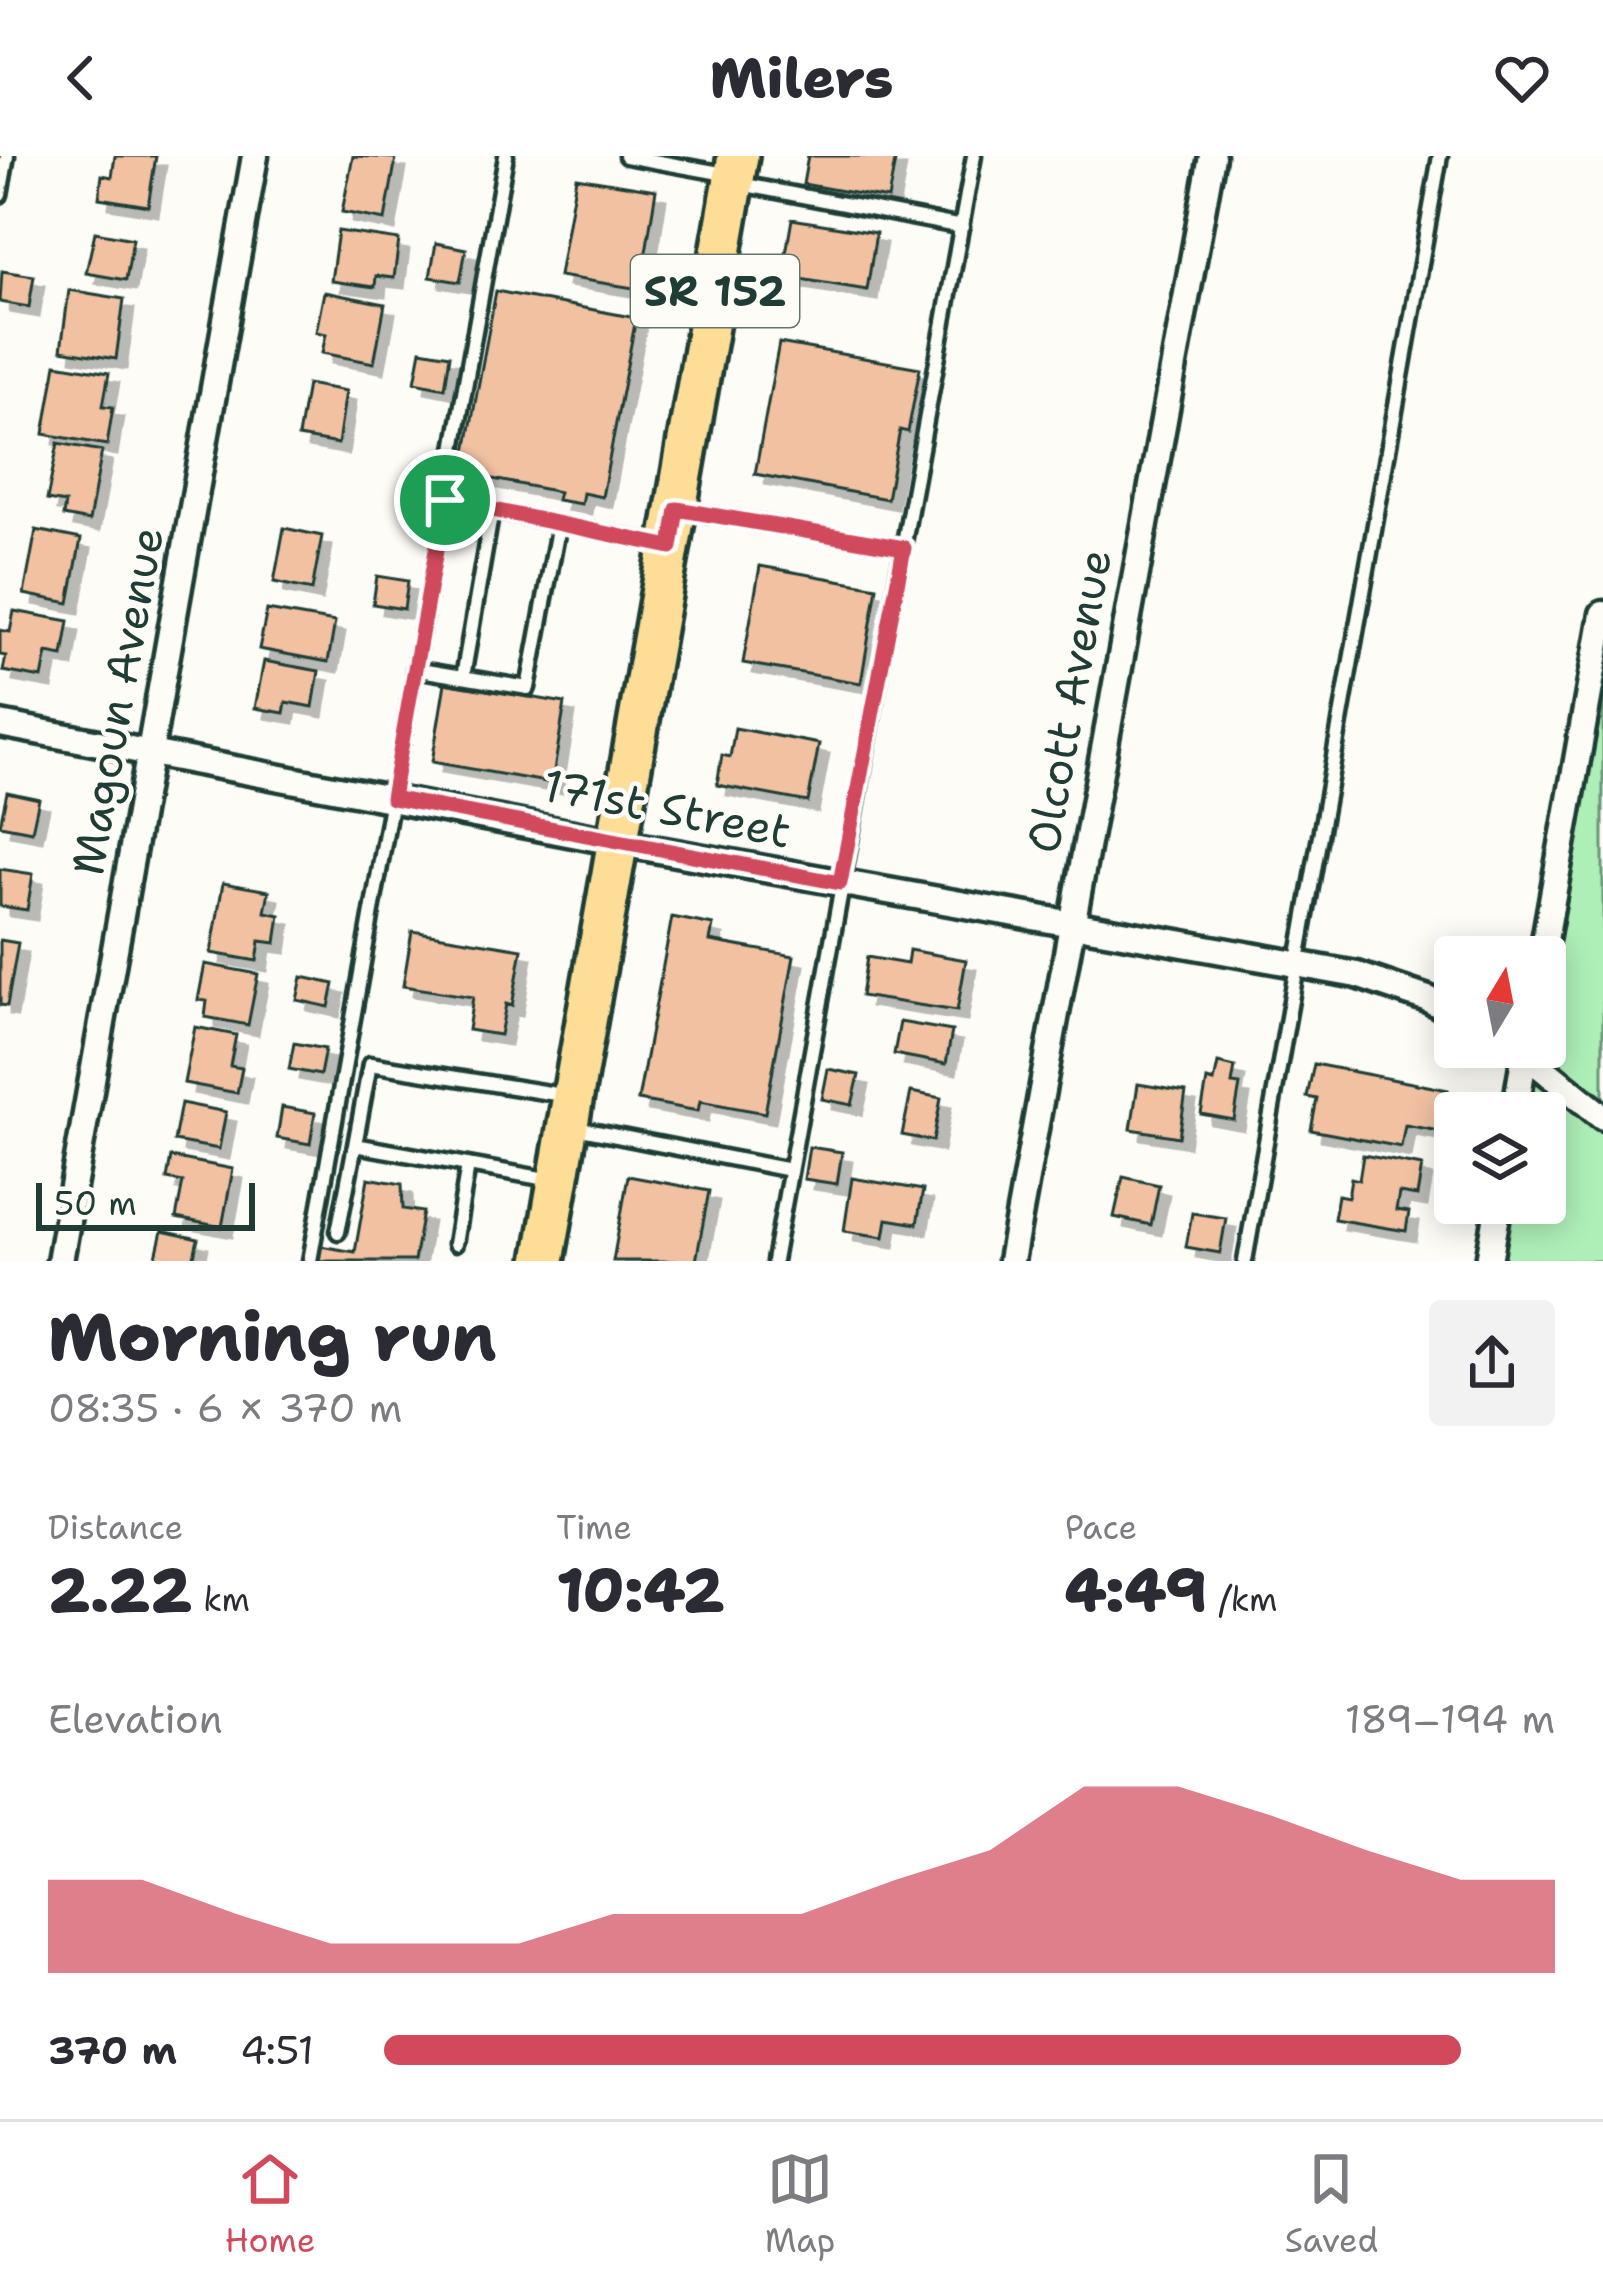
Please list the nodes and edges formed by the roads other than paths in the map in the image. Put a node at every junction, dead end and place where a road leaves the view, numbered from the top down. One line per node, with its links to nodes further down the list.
1 (7, 156): 9 (lane)
2 (255, 156): 20 (street, Magoun Avenue)
3 (506, 156): 11 (lane)
4 (626, 156): 8 (lane)
5 (974, 156): 10 (lane)
6 (1212, 156): 24 (street, Olcott Avenue)
7 (1440, 156): 26 (lane)
8 (735, 171): 10 (lane); 14 (main road, SR 152)
9 (0, 195)
10 (962, 227): 15 (lane)
11 (445, 500): 12 (lane); 17 (lane)
12 (492, 510): 13 (lane); 18 (lane)
13 (560, 524): 14 (lane); 18 (lane)
14 (674, 528): 15 (lane); 22 (main road, SR 152)
15 (904, 548): 23 (lane)
16 (1603, 614): 25 (street)
17 (414, 670): 18 (lane); 21 (lane)
18 (463, 676)
19 (0, 724): 20 (street, 171st Street)
20 (151, 752): 21 (street, 171st Street); 38 (street, Magoun Avenue)
21 (392, 798): 22 (street, 171st Street); 39 (lane)
22 (620, 843): 23 (street, 171st Street); 29 (main road, SR 152)
23 (840, 883): 24 (street, 171st Street); 33 (lane)
24 (1070, 924): 26 (street, 171st Street); 42 (street, Olcott Avenue)
25 (1546, 936)
26 (1297, 964): 27 (street, 171st Street); 43 (lane)
27 (1434, 1002)
28 (1545, 1068): 30 (street)
29 (571, 1112): 31 (lane); 33 (lane); 34 (main road, SR 152)
30 (1603, 1117)
31 (355, 1145): 32 (lane); 36 (lane)
32 (469, 1166): 34 (lane); 37 (lane)
33 (790, 1170): 41 (lane)
34 (559, 1181): 40 (main road, SR 152)
35 (1495, 1224): 44 (street)
36 (338, 1232)
37 (455, 1244)
38 (60, 1261)
39 (310, 1261)
40 (544, 1261)
41 (774, 1261)
42 (1011, 1261)
43 (1245, 1261)
44 (1489, 1261)

